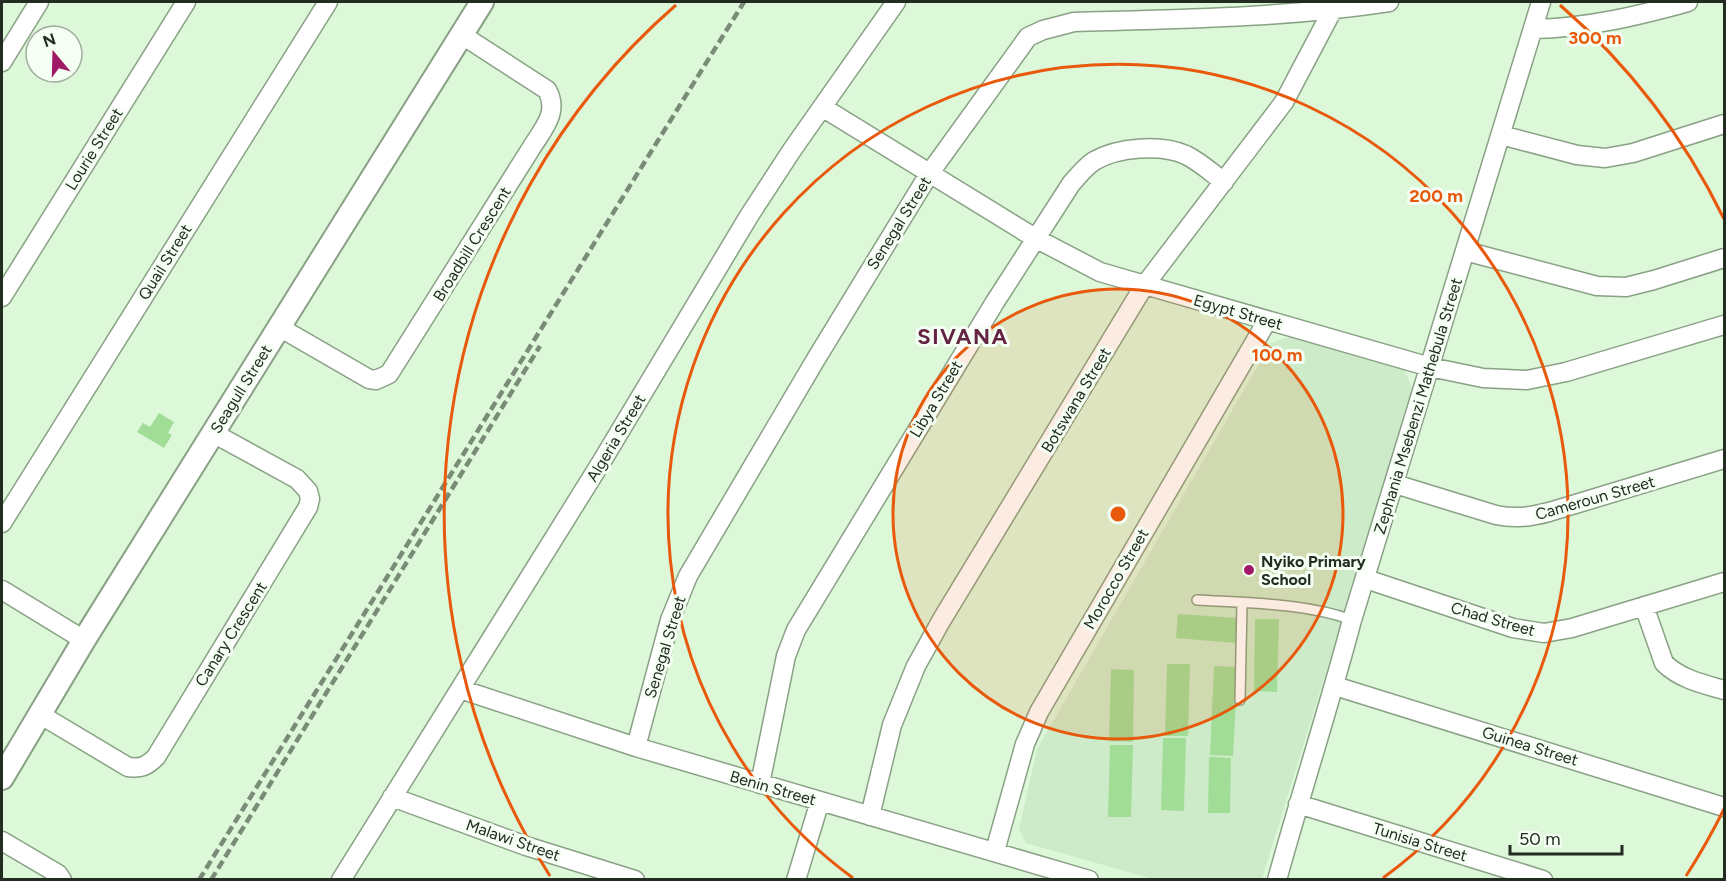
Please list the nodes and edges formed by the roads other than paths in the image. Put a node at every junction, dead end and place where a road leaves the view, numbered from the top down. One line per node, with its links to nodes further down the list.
1 (39, 2): 12 (street)
2 (186, 2): 22 (street, Lourie Street)
3 (328, 2): 30 (street, Quail Street)
4 (482, 2): 11 (street, Seagull Street)
5 (896, 2): 13 (street, Algeria Street)
6 (1389, 2): 9 (street, Senegal Street)
7 (1541, 2): 10 (street, Zephania Msebenzi Mathebula Street)
8 (1688, 2): 10 (street)
9 (1332, 11): 16 (street, Senegal Street); 17 (street, Botswana Street)
10 (1534, 29): 15 (street, Zephania Msebenzi Mathebula Street)
11 (462, 35): 25 (street, Seagull Street); 25 (street, Broadbill Crescent)
12 (2, 62)
13 (822, 106): 16 (street, Egypt Street); 40 (street, Algeria Street)
14 (1725, 124): 15 (street)
15 (1501, 135): 19 (street, Zephania Msebenzi Mathebula Street)
16 (929, 174): 18 (street, Egypt Street); 44 (street, Senegal Street)
17 (1224, 182): 18 (street, Libya Street); 21 (street, Botswana Street)
18 (1035, 238): 21 (street, Egypt Street); 46 (street, Libya Street)
19 (1465, 251): 20 (street); 26 (street, Zephania Msebenzi Mathebula Street)
20 (1725, 258)
21 (1144, 286): 23 (street, Egypt Street); 51 (street, Botswana Street)
22 (2, 297)
23 (1267, 321): 26 (street, Egypt Street); 53 (street, Morocco Street)
24 (1725, 325): 26 (street, Egypt Street)
25 (279, 327): 27 (street, Seagull Street)
26 (1430, 367): 29 (street, Zephania Msebenzi Mathebula Street)
27 (213, 433): 38 (street, Seagull Street); 43 (street, Canary Crescent)
28 (1725, 459): 29 (street, Cameroun Street)
29 (1395, 484): 31 (street, Zephania Msebenzi Mathebula Street)
30 (2, 523)
31 (1366, 579): 36 (street, Chad Street); 37 (street, Zephania Msebenzi Mathebula Street)
32 (1725, 582): 36 (street, Chad Street)
33 (2, 590): 38 (street)
34 (1197, 600): 35 (lane)
35 (1242, 603): 37 (lane); 42 (lane)
36 (1644, 606): 41 (street)
37 (1352, 620): 39 (street, Zephania Msebenzi Mathebula Street)
38 (84, 640): 43 (street, Seagull Street)
39 (1335, 686): 49 (street, Zephania Msebenzi Mathebula Street); 50 (street, Guinea Street)
40 (460, 689): 44 (street, Benin Street); 47 (street, Algeria Street)
41 (1725, 690)
42 (1240, 700)
43 (41, 715): 45 (street, Seagull Street)
44 (636, 747): 46 (street, Benin Street)
45 (2, 778)
46 (760, 784): 48 (street, Benin Street)
47 (392, 797): 55 (street, Algeria Street); 56 (street, Malawi Street)
48 (820, 801): 51 (street, Benin Street); 57 (street)
49 (1298, 804): 59 (street, Zephania Msebenzi Mathebula Street); 60 (street, Tunisia Street)
50 (1725, 807)
51 (870, 816): 53 (street, Benin Street)
52 (2, 841): 54 (street)
53 (995, 851): 58 (street, Benin Street)
54 (62, 879)
55 (341, 879)
56 (635, 879)
57 (796, 879)
58 (1089, 879)
59 (1277, 879)
60 (1543, 879)

